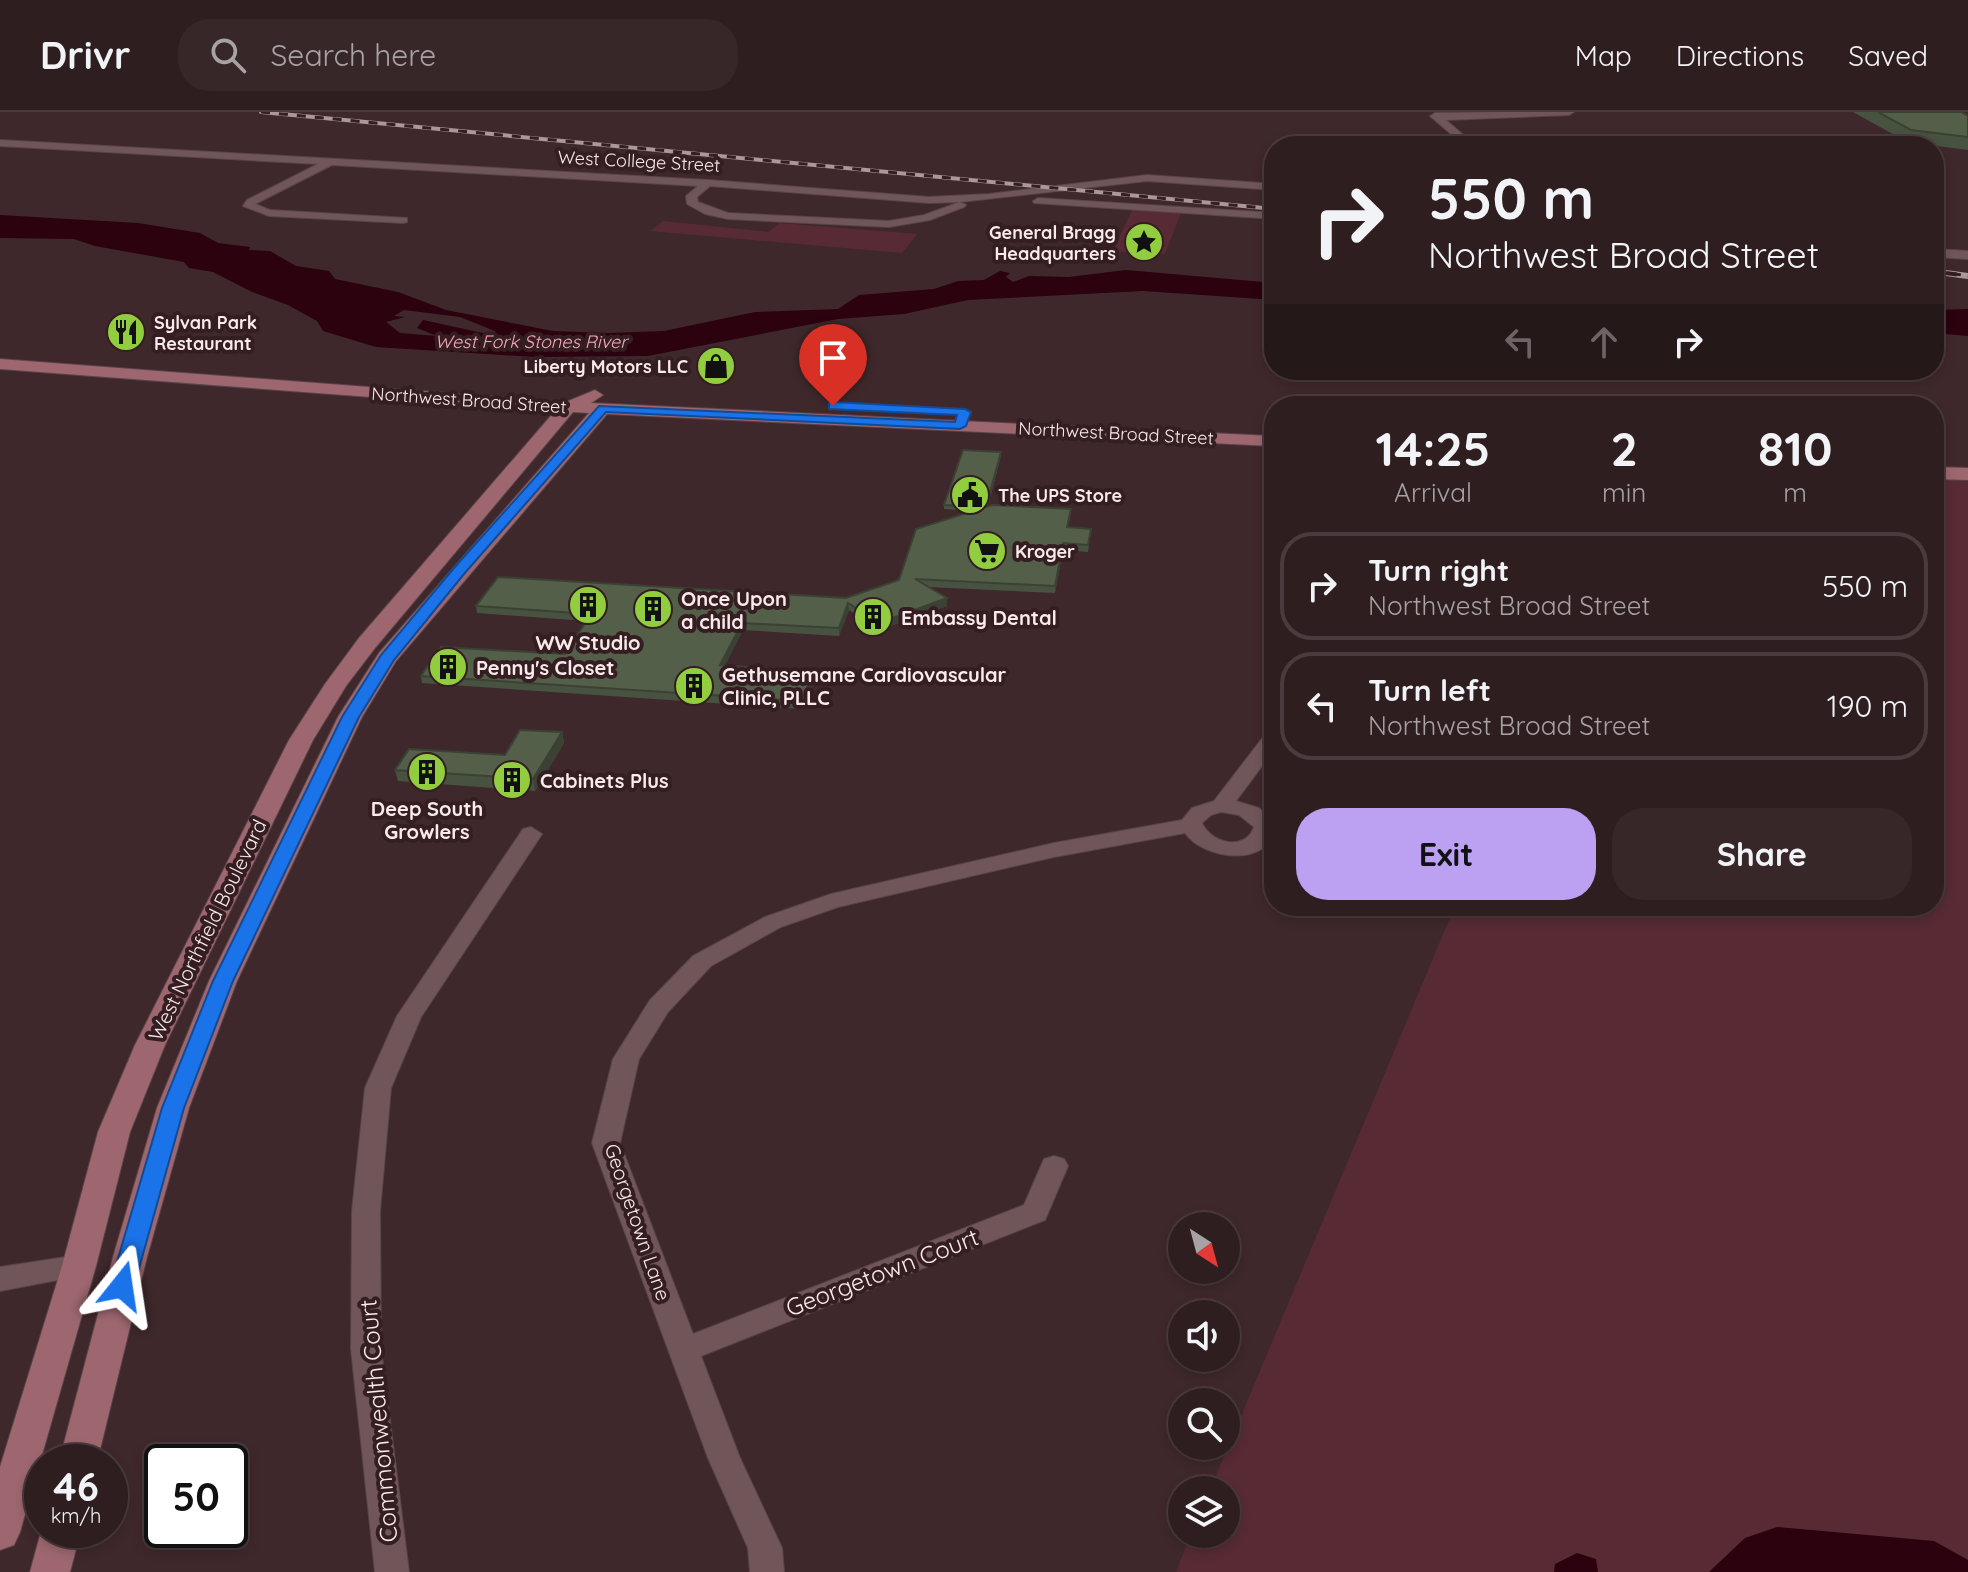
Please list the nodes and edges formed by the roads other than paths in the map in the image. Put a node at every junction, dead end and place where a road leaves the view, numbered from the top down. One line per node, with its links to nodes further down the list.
1 (1569, 112): 2 (street)
2 (1434, 115): 3 (street)
3 (1459, 136)
4 (0, 143): 5 (street, West College Street)
5 (331, 162): 6 (street, West College Street); 9 (street)
6 (708, 183): 7 (street, West College Street); 8 (street)
7 (1264, 186)
8 (1264, 215)
9 (403, 220)
10 (1944, 254): 11 (street)
11 (1968, 255)
12 (0, 352): 14 (main road, Northwest Broad Street)
13 (0, 364): 15 (main road, Northwest Broad Street)
14 (199, 368): 15 (main road); 16 (main road, Northwest Broad Street)
15 (181, 380): 17 (main road, Northwest Broad Street)
16 (599, 402): 17 (main road, Northwest Broad Street); 18 (main road, Northwest Broad Street); 31 (main road, West Northfield Boulevard)
17 (568, 407): 32 (main road, West Northfield Boulevard)
18 (1095, 425): 19 (main road, Northwest Broad Street); 20 (main road, Northwest Broad Street)
19 (1264, 427)
20 (1264, 440)
21 (1944, 459): 22 (main road)
22 (1968, 460)
23 (1944, 473): 24 (main road)
24 (1968, 474)
25 (1264, 749): 26 (street)
26 (1221, 806): 27 (street); 28 (street)
27 (1191, 825): 29 (street); 36 (street, Georgetown Lane)
28 (1264, 825)
29 (1264, 830)
30 (531, 834): 41 (street, Commonwealth Court)
31 (214, 1005): 32 (main road); 37 (main road, West Northfield Boulevard)
32 (169, 1007): 34 (main road, West Northfield Boulevard)
33 (1054, 1166): 36 (street, Georgetown Court)
34 (79, 1266): 35 (street); 38 (main road, West Northfield Boulevard)
35 (0, 1279)
36 (684, 1350): 42 (street, Georgetown Lane)
37 (83, 1444)
38 (0, 1532)
39 (56, 1548): 40 (main road)
40 (50, 1572)
41 (392, 1572)
42 (767, 1572)

